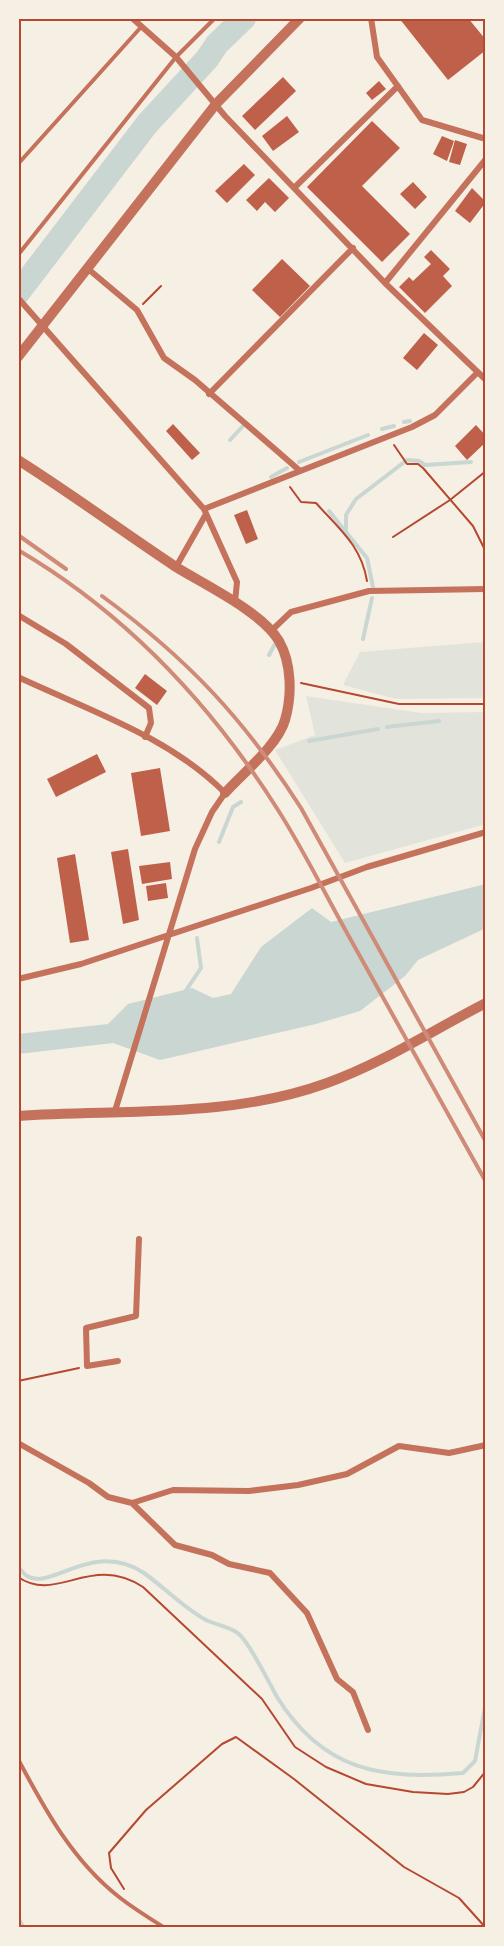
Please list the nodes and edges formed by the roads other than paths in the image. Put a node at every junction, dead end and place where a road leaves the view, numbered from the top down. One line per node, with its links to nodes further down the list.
1 (132, 18): 5 (street)
2 (215, 18): 6 (lane)
3 (300, 18): 8 (street)
4 (371, 18): 7 (street)
5 (142, 26): 6 (street); 11 (lane)
6 (178, 60): 8 (street); 14 (lane)
7 (398, 86): 9 (street); 12 (street)
8 (216, 104): 12 (street); 15 (street)
9 (486, 139)
10 (486, 159): 16 (street)
11 (18, 164)
12 (294, 188): 13 (street)
13 (353, 248): 16 (street); 21 (street)
14 (18, 255)
15 (87, 268): 18 (street); 21 (street)
16 (385, 284): 20 (street)
17 (18, 298): 18 (street)
18 (42, 325): 19 (street); 24 (street)
19 (18, 357)
20 (483, 375): 23 (street)
21 (209, 394): 23 (street)
22 (18, 460): 25 (street)
23 (299, 470): 24 (street)
24 (205, 511): 25 (street); 27 (street)
25 (176, 567): 27 (street)
26 (486, 589): 29 (street)
27 (235, 603): 29 (street)
28 (18, 615): 31 (street)
29 (271, 631): 32 (street)
30 (18, 677): 31 (street)
31 (145, 737): 32 (street)
32 (225, 793): 34 (street)
33 (486, 832): 34 (street)
34 (170, 934): 35 (street); 37 (street)
35 (18, 979)
36 (486, 1003): 37 (street)
37 (115, 1112): 38 (street)
38 (18, 1116)
39 (139, 1239): 40 (street)
40 (118, 1361)
41 (18, 1443): 43 (street)
42 (486, 1444): 43 (street)
43 (132, 1503): 44 (street)
44 (368, 1730)
45 (18, 1760): 46 (lane)
46 (165, 1928)

